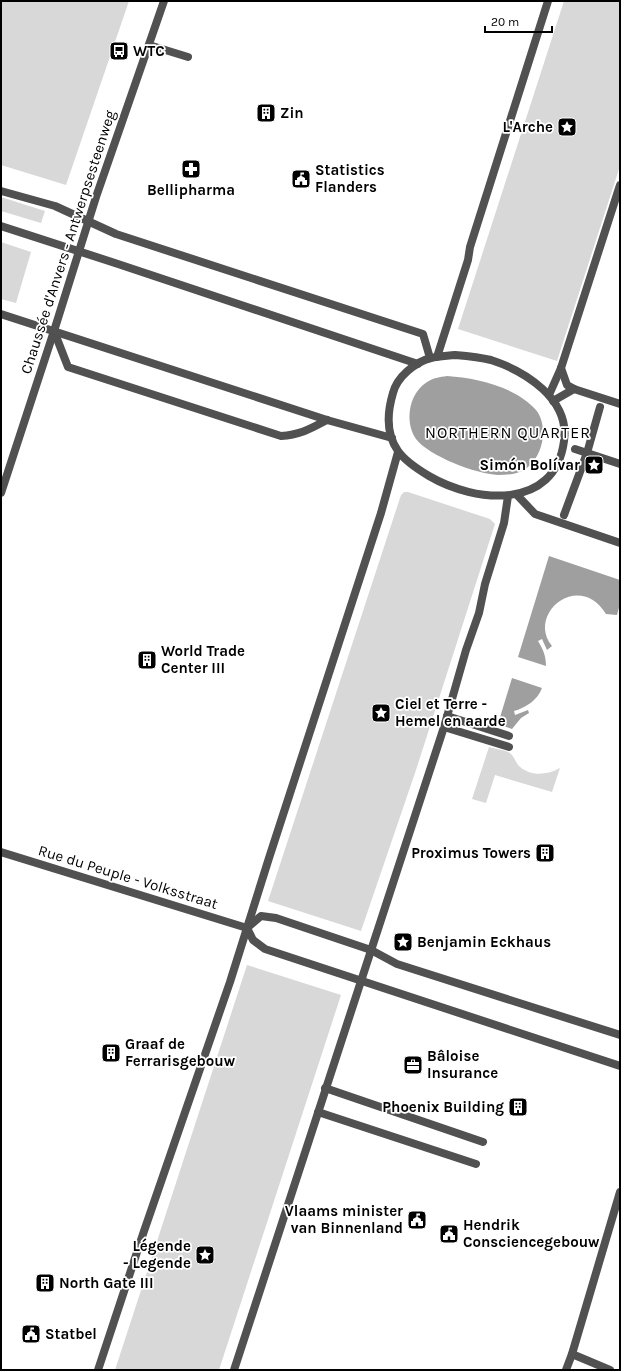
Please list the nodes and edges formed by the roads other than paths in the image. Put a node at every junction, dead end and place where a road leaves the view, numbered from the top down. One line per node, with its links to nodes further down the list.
1 (164, 1): 3 (street, Chaussée d'Anvers - Antwerpsesteenweg)
2 (548, 1): 12 (street)
3 (149, 45): 4 (street); 7 (street, Chaussée d'Anvers - Antwerpsesteenweg)
4 (188, 57)
5 (620, 185): 14 (street)
6 (1, 191): 7 (street)
7 (88, 221): 9 (street, Chaussée d'Anvers - Antwerpsesteenweg); 12 (street)
8 (1, 226): 9 (street)
9 (79, 251): 11 (street, Chaussée d'Anvers - Antwerpsesteenweg); 13 (street)
10 (1, 314): 11 (street)
11 (54, 331): 19 (street); 19 (street); 25 (street, Chaussée d'Anvers - Antwerpsesteenweg)
12 (434, 357): 13 (street); 16 (street)
13 (418, 364): 20 (street)
14 (561, 368): 15 (street); 16 (street)
15 (574, 389): 16 (street); 17 (street)
16 (551, 398): 26 (street)
17 (620, 404)
18 (600, 407): 23 (street)
19 (327, 420): 20 (street)
20 (392, 438): 22 (street)
21 (574, 449): 23 (street)
22 (398, 452): 27 (street); 35 (street)
23 (587, 453): 24 (street); 28 (street)
24 (620, 464)
25 (1, 493)
26 (517, 495): 27 (street); 29 (street)
27 (508, 496): 30 (street)
28 (564, 515)
29 (620, 543)
30 (447, 716): 31 (street); 32 (street)
31 (444, 728): 33 (street); 36 (street)
32 (509, 736)
33 (509, 747)
34 (1, 852): 35 (street, Rue du Peuple - Volksstraat)
35 (247, 928): 36 (street); 37 (street); 46 (street)
36 (371, 950): 37 (street); 38 (street)
37 (360, 981): 39 (street); 40 (street)
38 (620, 1036)
39 (620, 1066)
40 (325, 1088): 41 (street); 42 (street)
41 (318, 1112): 43 (street); 47 (street)
42 (483, 1142)
43 (476, 1164)
44 (620, 1192): 45 (street)
45 (572, 1354): 48 (street); 49 (street)
46 (98, 1370)
47 (234, 1370)
48 (566, 1370)
49 (610, 1370)

